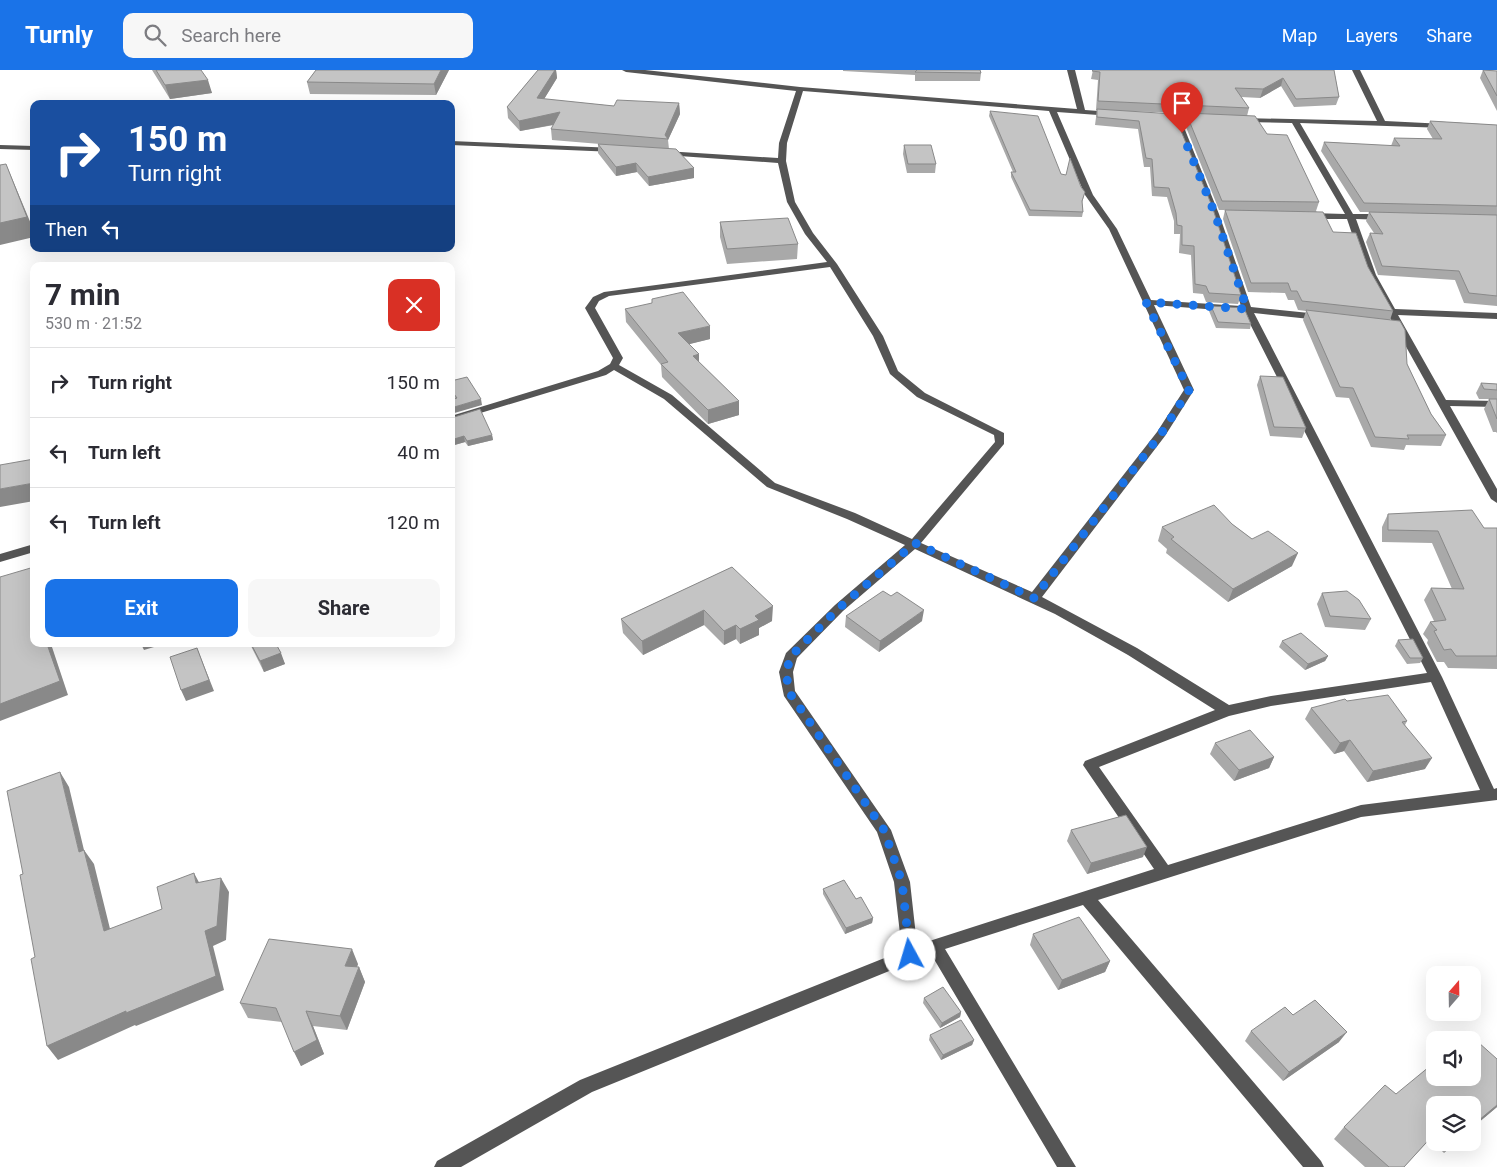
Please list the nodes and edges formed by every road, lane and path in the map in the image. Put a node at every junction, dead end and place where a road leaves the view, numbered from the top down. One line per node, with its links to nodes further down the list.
1 (626, 70): 4 (street)
2 (1071, 70): 6 (street)
3 (1356, 70): 13 (street)
4 (800, 89): 5 (street); 20 (street)
5 (1053, 111): 6 (street); 25 (street)
6 (1082, 113): 7 (street)
7 (1119, 115)
8 (1148, 116): 9 (street)
9 (1176, 117): 10 (street); 26 (street)
10 (1216, 119)
11 (1235, 120): 12 (street)
12 (1295, 122): 13 (street); 22 (street)
13 (1382, 123): 14 (street)
14 (1459, 126)
15 (455, 142): 18 (street)
16 (0, 146): 17 (street)
17 (30, 148)
18 (623, 151)
19 (653, 153): 20 (street)
20 (782, 161): 24 (street)
21 (1302, 216): 22 (street)
22 (1351, 217): 23 (street); 27 (street)
23 (1400, 218)
24 (834, 264): 30 (street); 35 (street)
25 (1146, 302): 26 (street); 38 (street)
26 (1247, 309): 29 (street); 39 (street)
27 (1393, 312): 28 (street); 31 (street)
28 (1497, 316)
29 (1334, 319)
30 (614, 366): 33 (street); 35 (street)
31 (1444, 403): 32 (street); 34 (street)
32 (1497, 404)
33 (455, 418)
34 (1496, 494)
35 (915, 543): 38 (street); 45 (street)
36 (30, 549): 37 (street)
37 (0, 558)
38 (1034, 598): 40 (street)
39 (1435, 677): 40 (street); 41 (street)
40 (1227, 712): 42 (street)
41 (1493, 794): 42 (street)
42 (1165, 873): 43 (street)
43 (1087, 898): 44 (street); 48 (street)
44 (934, 945): 45 (street); 47 (street)
45 (910, 955): 46 (street)
46 (443, 1167)
47 (1067, 1167)
48 (1315, 1167)

